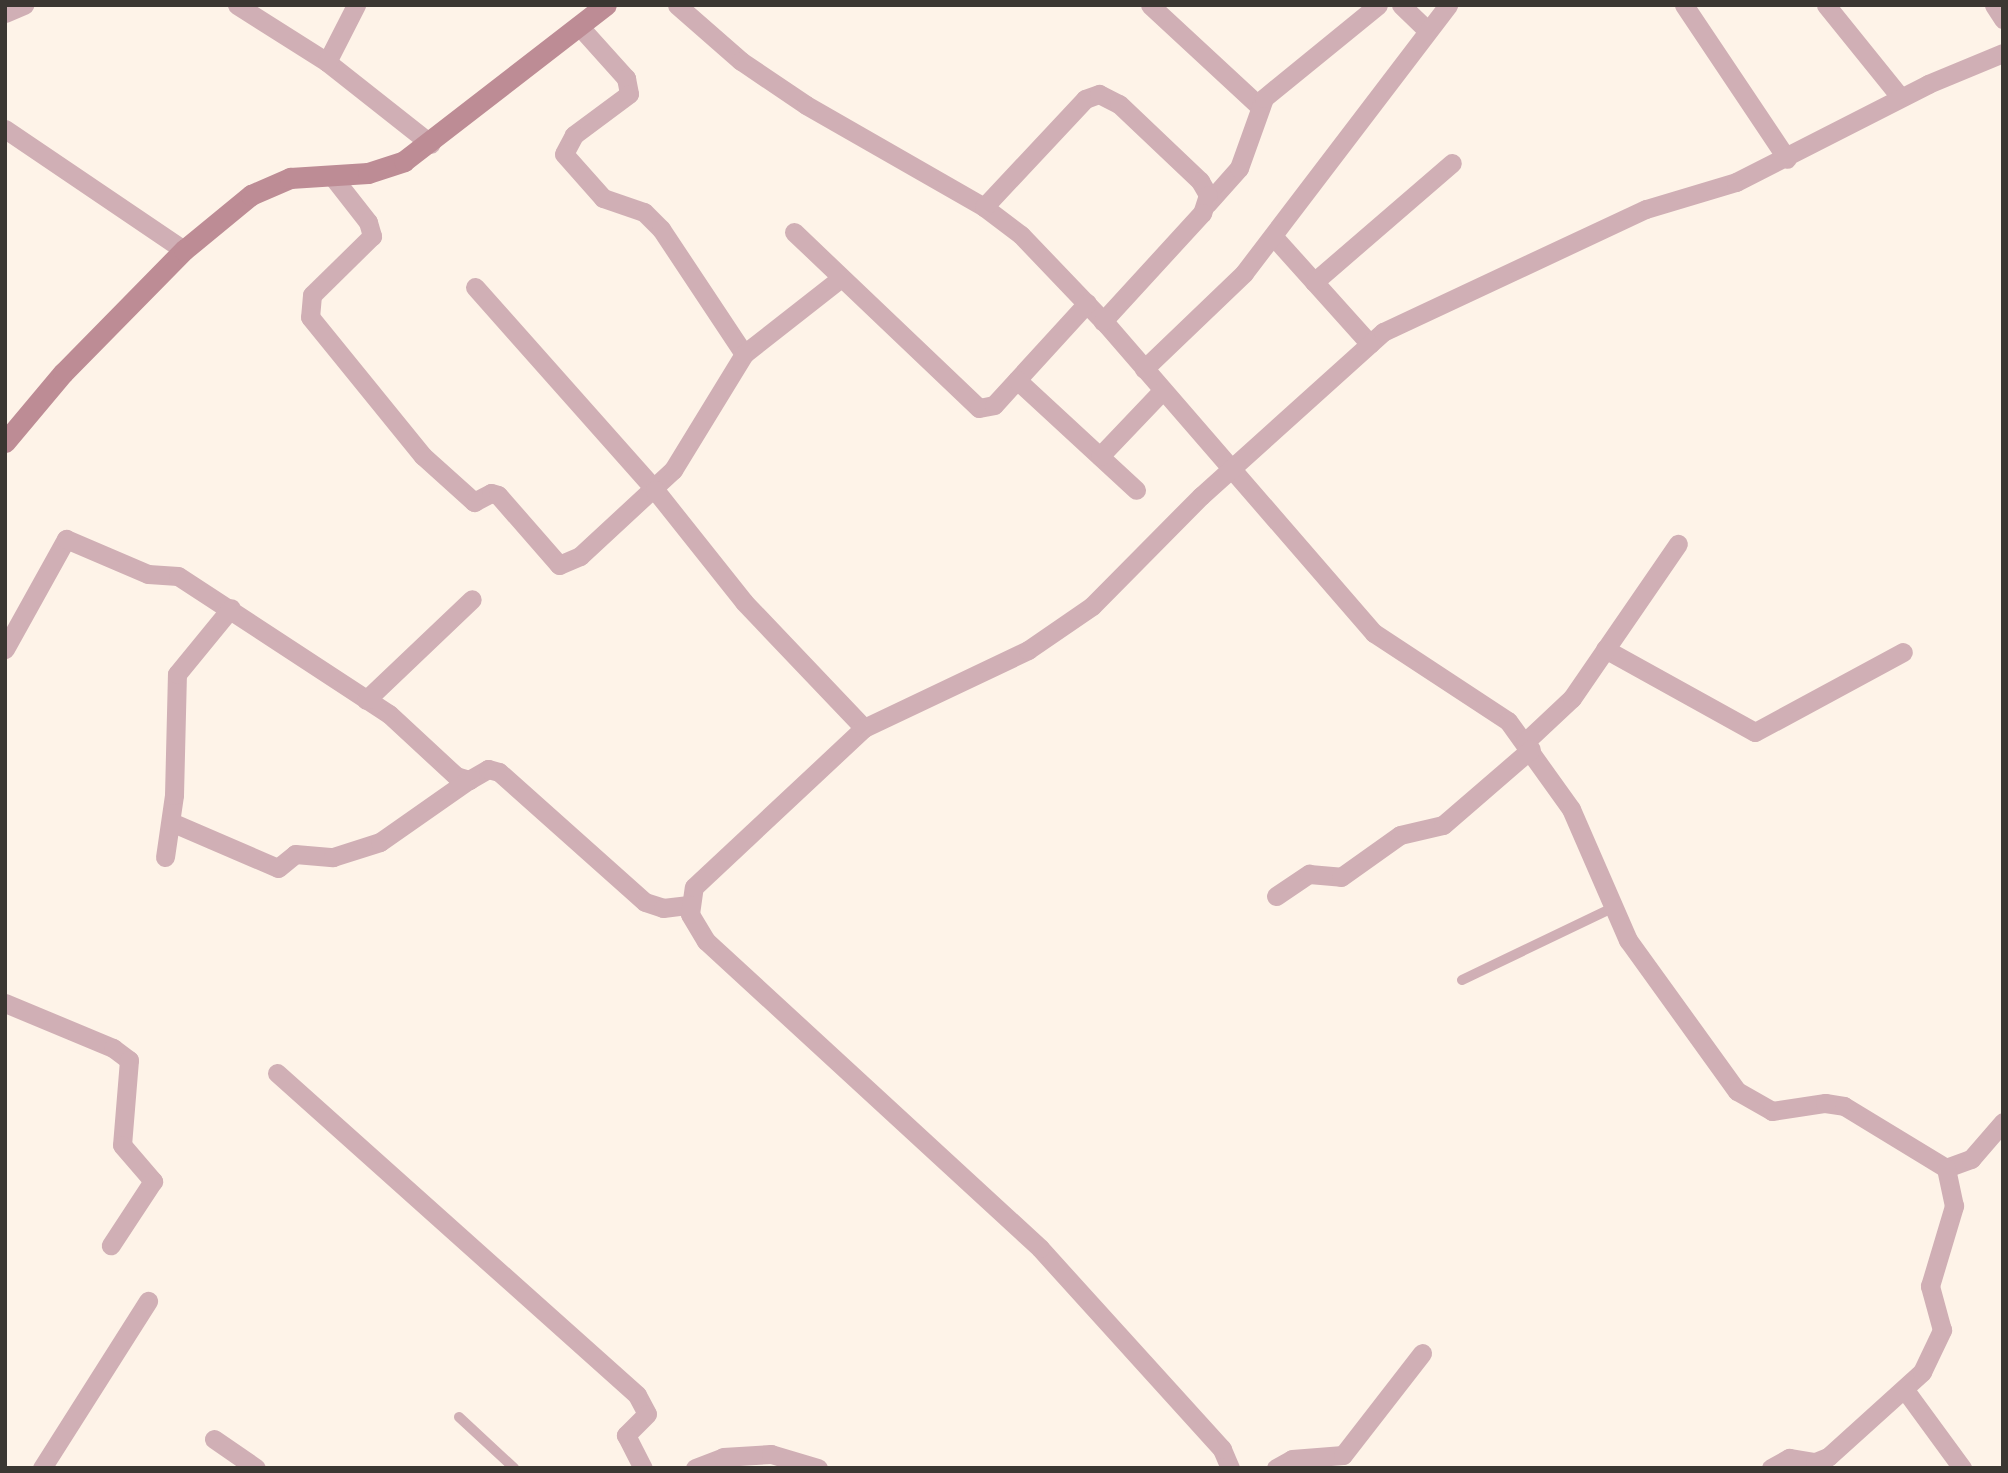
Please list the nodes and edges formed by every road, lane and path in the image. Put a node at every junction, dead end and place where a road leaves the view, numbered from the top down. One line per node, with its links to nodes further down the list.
1 (24, 5): 13 (street)
2 (237, 5): 18 (street)
3 (356, 5): 18 (street)
4 (677, 5): 27 (street)
5 (1150, 5): 20 (street)
6 (1378, 5): 20 (street)
7 (1401, 5): 16 (street)
8 (1448, 5): 16 (street)
9 (1685, 5): 23 (street)
10 (1826, 5): 19 (street)
11 (1994, 5): 14 (street)
12 (598, 8): 15 (street)
13 (5, 13)
14 (2003, 19)
15 (580, 27): 22 (street); 37 (street)
16 (1428, 31): 29 (street)
17 (2003, 53): 19 (street)
18 (327, 62): 22 (street)
19 (1900, 98): 23 (street)
20 (1259, 106): 26 (street)
21 (5, 129): 30 (street)
22 (431, 144): 25 (street)
23 (1787, 159): 36 (street)
24 (1452, 163): 32 (street)
25 (332, 176): 30 (street); 44 (street)
26 (1207, 204): 27 (street); 35 (street)
27 (984, 207): 34 (street)
28 (794, 232): 31 (street)
29 (1273, 236): 32 (street); 38 (street)
30 (184, 250): 41 (street)
31 (841, 278): 37 (street); 39 (street)
32 (1314, 282): 36 (street)
33 (475, 287): 44 (street)
34 (1087, 303): 35 (street); 39 (street)
35 (1103, 321): 38 (street)
36 (1370, 344): 43 (street)
37 (744, 354): 44 (street)
38 (1144, 369): 40 (street)
39 (1017, 380): 42 (street)
40 (1163, 391): 42 (street); 43 (street)
41 (6, 438)
42 (1100, 456): 45 (street)
43 (1231, 469): 53 (street); 54 (street)
44 (655, 490): 53 (street)
45 (1136, 490)
46 (1678, 544): 50 (street)
47 (472, 599): 52 (street)
48 (231, 608): 49 (street); 52 (street); 56 (street)
49 (5, 649)
50 (1605, 649): 51 (street); 54 (street)
51 (1903, 652)
52 (366, 701): 55 (street)
53 (864, 728): 59 (street)
54 (1528, 746): 58 (street); 60 (street)
55 (470, 779): 56 (street); 59 (street)
56 (171, 822): 57 (street)
57 (165, 857)
58 (1276, 896)
59 (689, 905): 79 (street)
60 (1612, 908): 61 (lane); 66 (street)
61 (1462, 979)
62 (5, 1003): 67 (street)
63 (277, 1073): 76 (street)
64 (2003, 1122): 65 (street)
65 (1996, 1143): 66 (street)
66 (1946, 1168): 70 (street)
67 (111, 1245)
68 (148, 1301): 73 (street)
69 (1422, 1353): 80 (street)
70 (1905, 1390): 81 (street); 82 (street)
71 (459, 1417): 75 (lane)
72 (214, 1439): 74 (street)
73 (42, 1468)
74 (256, 1468)
75 (514, 1468)
76 (643, 1468)
77 (695, 1468): 78 (street)
78 (818, 1468)
79 (1230, 1468)
80 (1276, 1468)
81 (1771, 1468)
82 (1962, 1468)

